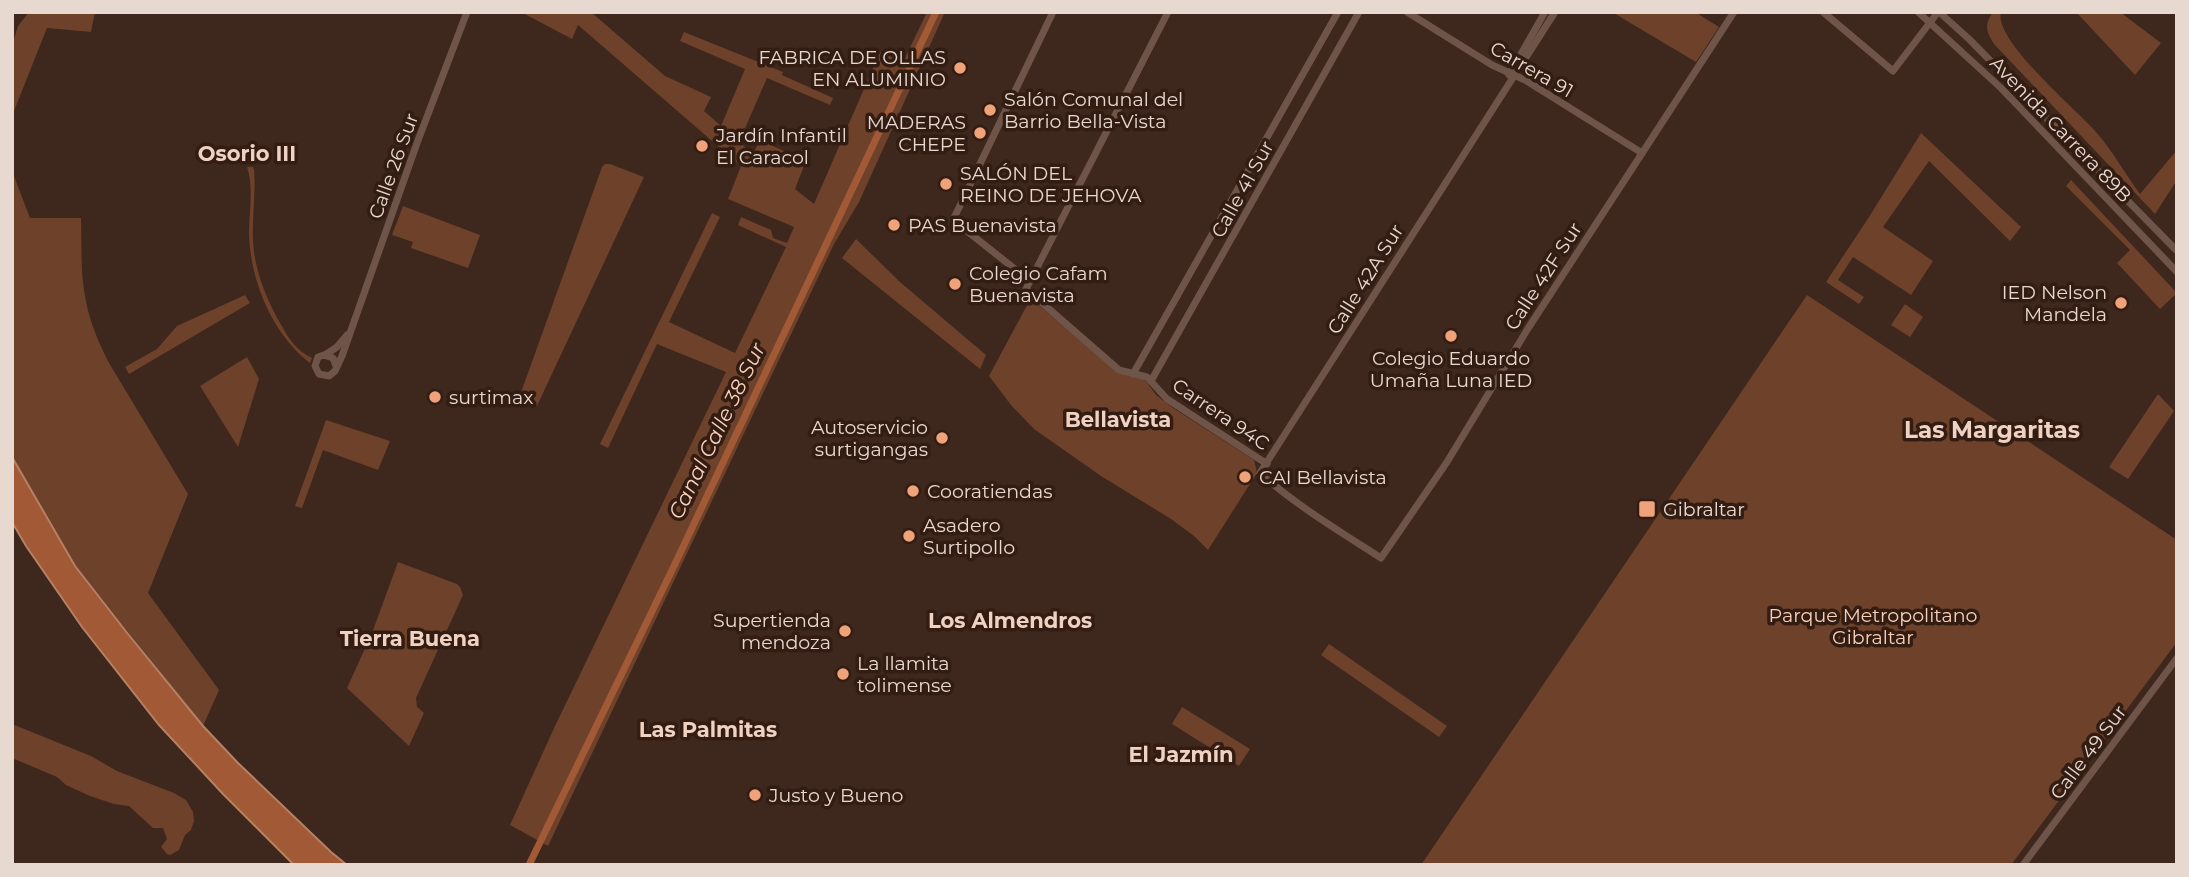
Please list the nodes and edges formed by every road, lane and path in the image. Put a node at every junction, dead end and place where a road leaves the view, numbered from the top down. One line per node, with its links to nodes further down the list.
1 (467, 12): 19 (street, Calle 26 Sur)
2 (1053, 12): 18 (street, Carrera 94C)
3 (1168, 12): 18 (street)
4 (1338, 12): 22 (street, Calle 41 Sur)
5 (1359, 12): 23 (street, Calle 41 Sur)
6 (1407, 12): 14 (street, Carrera 91)
7 (1545, 12): 14 (street, Calle 42A Sur)
8 (1555, 12): 14 (street, Calle 42A Sur)
9 (1734, 12): 15 (street, Calle 42F Sur)
10 (1823, 12): 13 (street)
11 (1918, 12): 13 (street, Avenida Carrera 89B)
12 (1938, 12): 13 (street); 16 (street, Avenida Carrera 89B)
13 (1930, 23): 17 (street, Avenida Carrera 89B)
14 (1512, 74): 15 (street, Carrera 91); 24 (street, Calle 42A Sur)
15 (1642, 153): 25 (street, Calle 42F Sur)
16 (2177, 251)
17 (2177, 272)
18 (1028, 285): 22 (street, Carrera 94C)
19 (349, 332): 20 (street, Calle 26 Sur); 21 (street, Calle 26 Sur)
20 (324, 355): 21 (street); 21 (street)
21 (336, 366)
22 (1133, 374): 23 (street, Carrera 94C)
23 (1151, 381): 24 (street, Carrera 94C)
24 (1267, 464): 25 (street, Calle 42A Sur)
25 (1260, 473)
26 (2177, 658): 27 (street, Calle 49 Sur)
27 (2023, 865)

